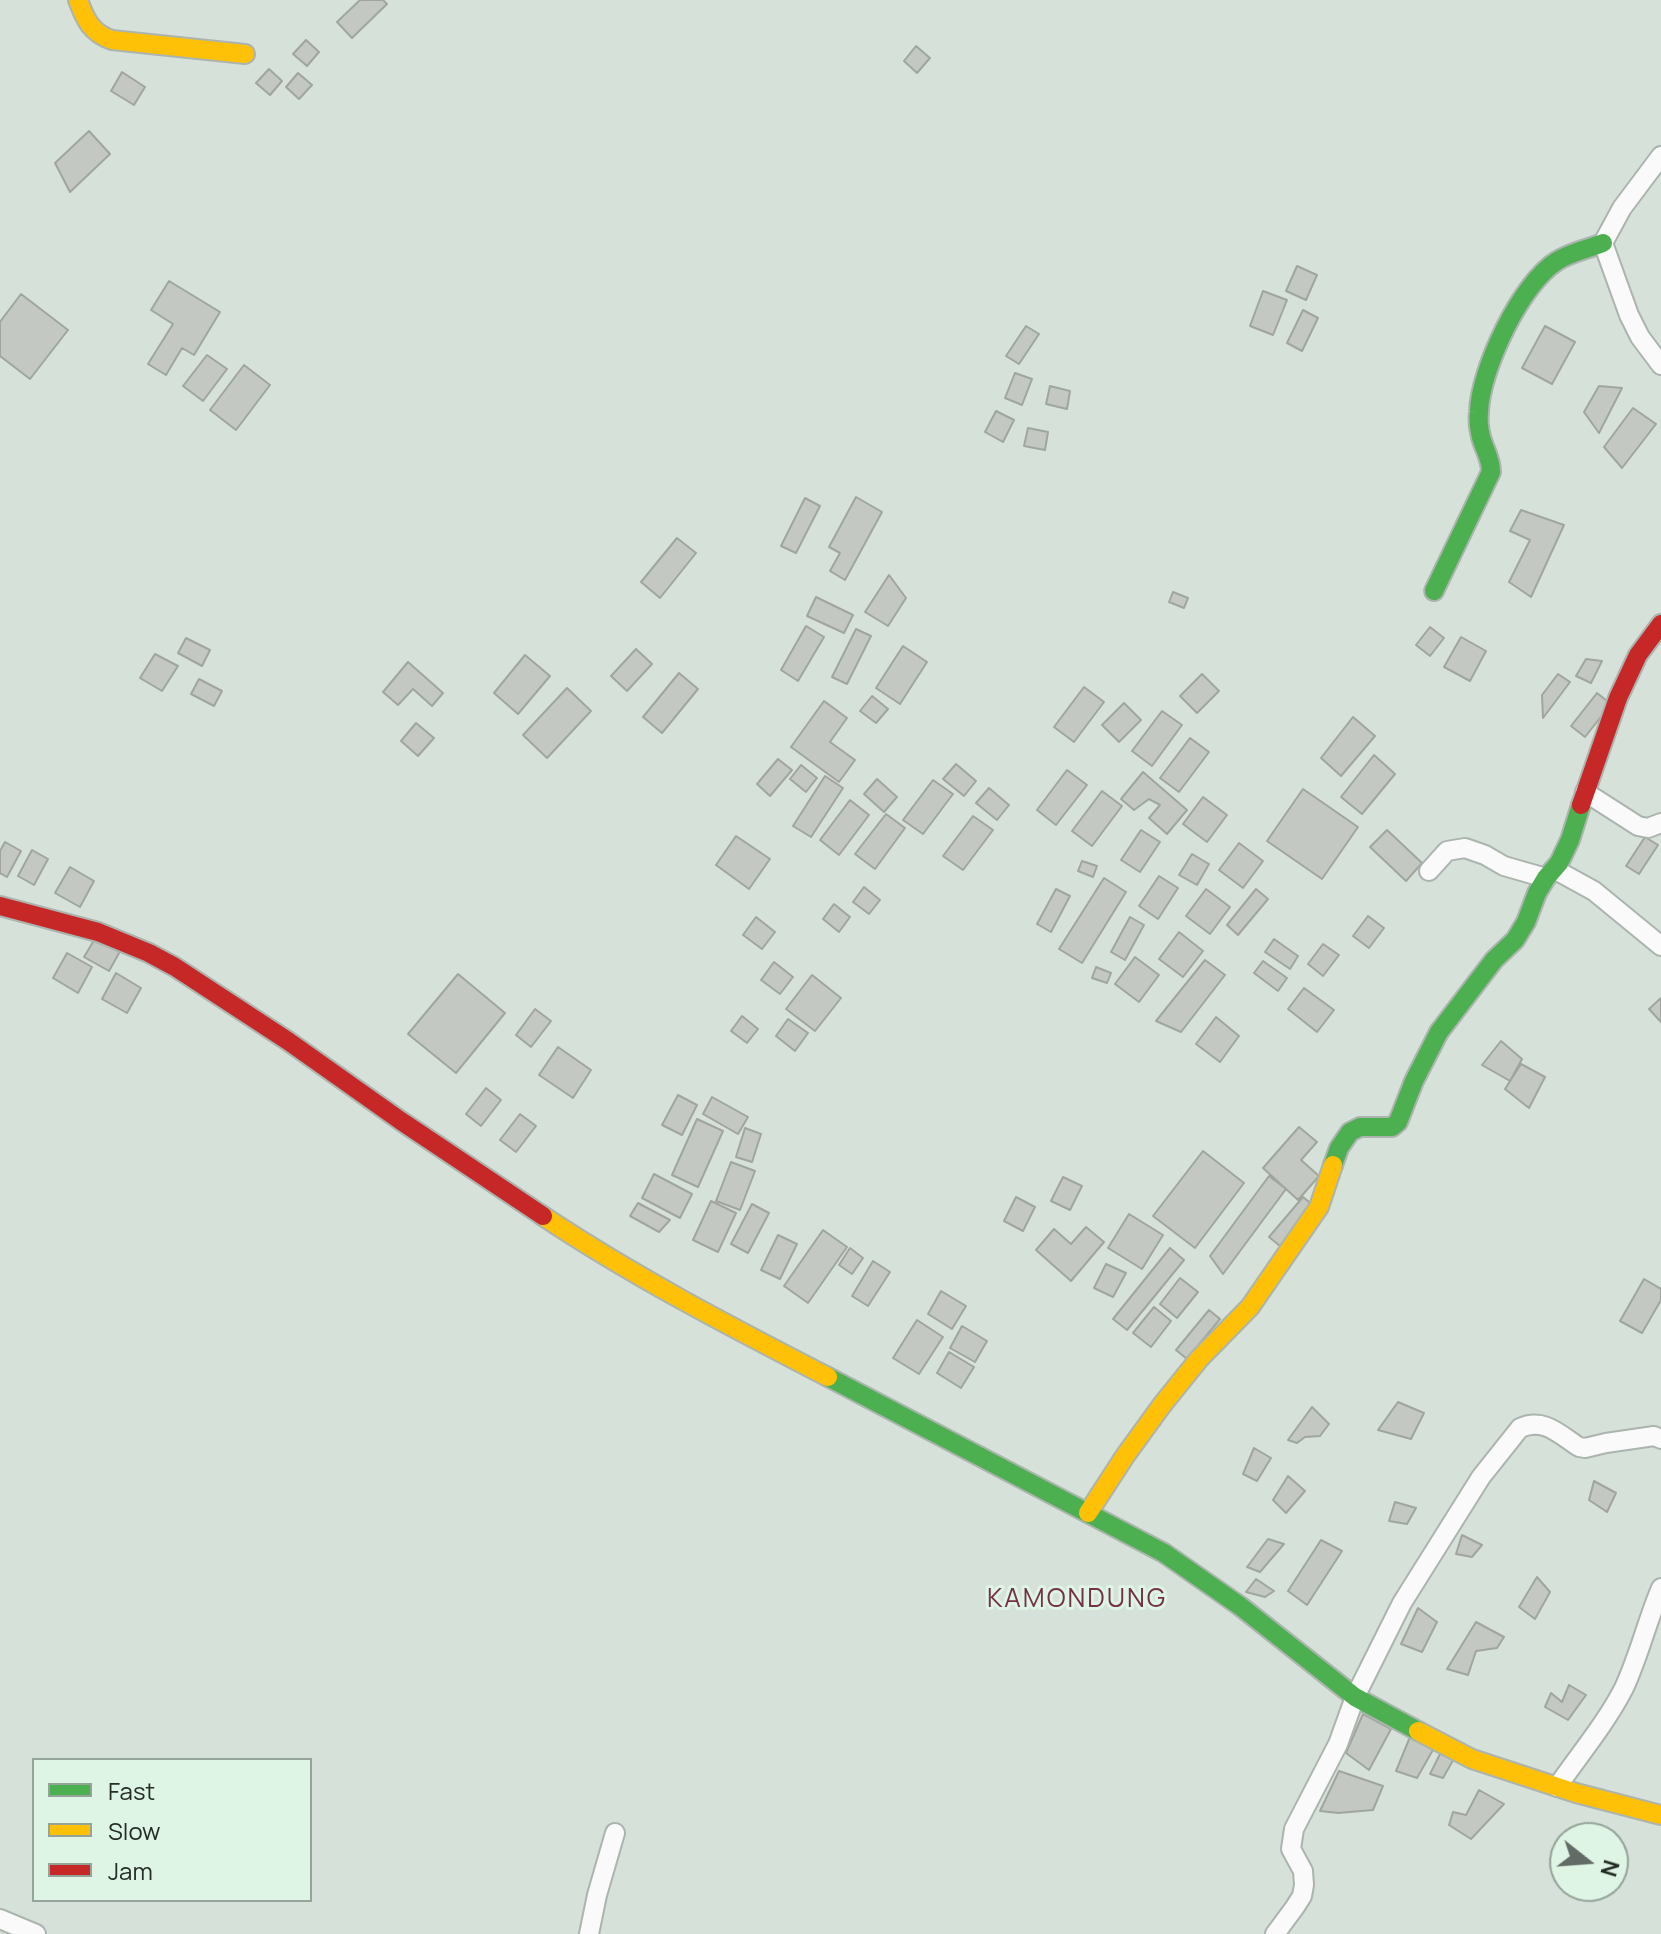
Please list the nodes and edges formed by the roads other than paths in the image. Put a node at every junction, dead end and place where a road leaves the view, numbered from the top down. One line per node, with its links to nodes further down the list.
1 (78, 0): 2 (street)
2 (245, 54)
3 (1661, 156): 4 (street)
4 (1603, 243): 5 (street); 6 (street)
5 (1661, 365)
6 (1434, 591)
7 (1661, 624): 8 (street)
8 (1585, 792): 9 (street); 11 (street)
9 (1661, 823)
10 (1429, 871): 11 (street)
11 (1550, 874): 13 (street); 16 (street)
12 (0, 906): 16 (street)
13 (1661, 946)
14 (1661, 1418): 15 (street)
15 (1658, 1438): 18 (street)
16 (1088, 1513): 18 (street)
17 (1661, 1588): 19 (street)
18 (1355, 1697): 19 (street); 25 (street)
19 (1557, 1787): 20 (street)
20 (1661, 1815)
21 (615, 1833): 24 (street)
22 (0, 1919): 23 (street)
23 (36, 1934)
24 (589, 1934)
25 (1275, 1934)

